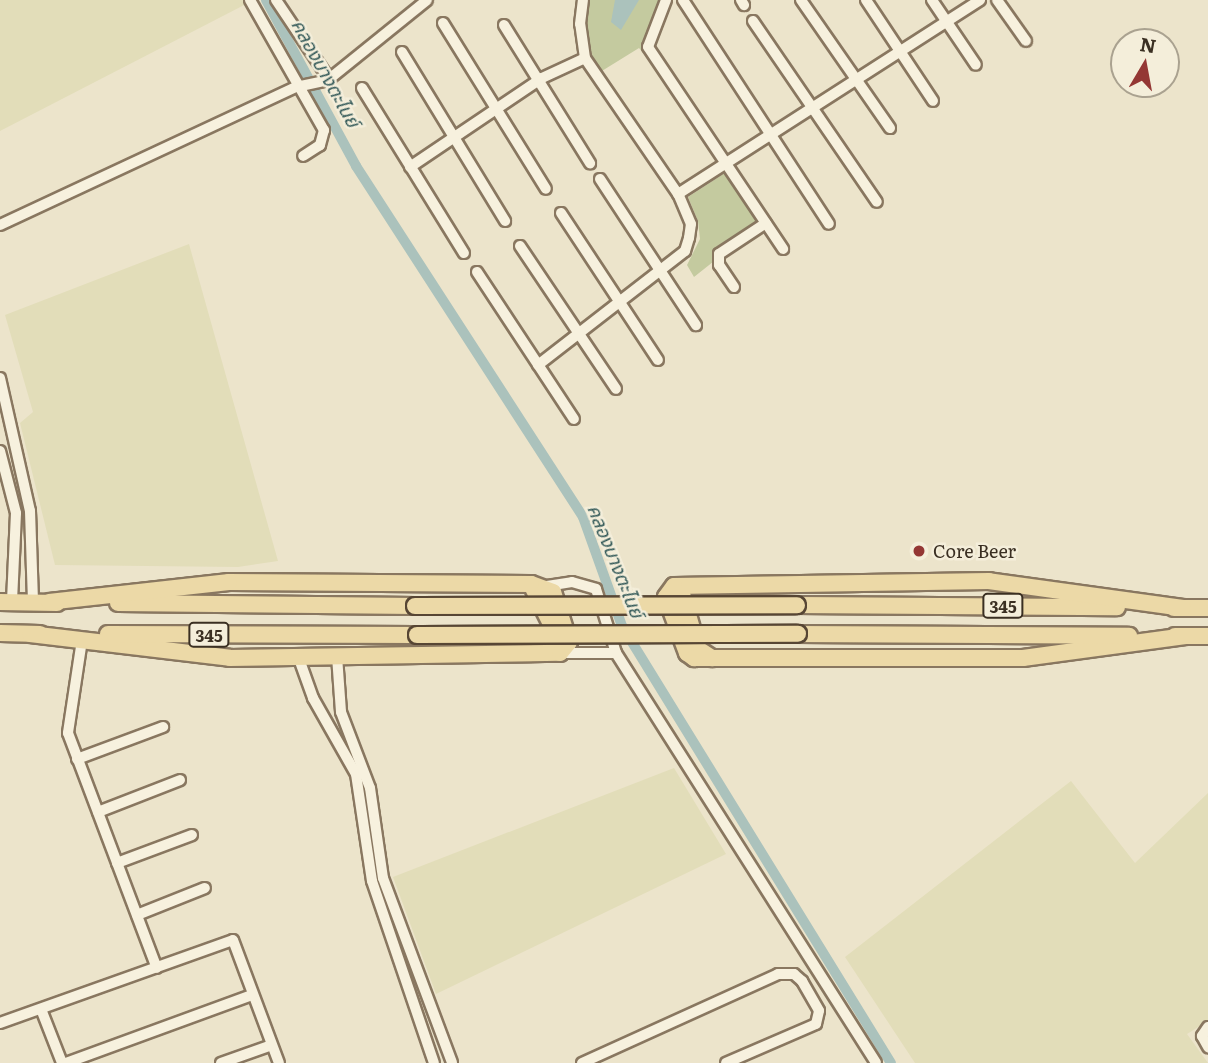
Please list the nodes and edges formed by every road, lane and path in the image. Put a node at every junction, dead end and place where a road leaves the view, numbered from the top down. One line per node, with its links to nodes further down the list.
1 (250, 0): 24 (street)
2 (276, 0): 23 (street)
3 (427, 0): 23 (street)
4 (583, 0): 19 (street)
5 (666, 0): 34 (street)
6 (683, 0): 30 (street)
7 (801, 0): 21 (street)
8 (866, 0): 17 (street)
9 (932, 0): 13 (street)
10 (980, 0): 13 (street)
11 (997, 0): 16 (street)
12 (753, 21): 28 (street)
13 (946, 22): 17 (street); 20 (street)
14 (443, 23): 27 (street)
15 (504, 26): 22 (street)
16 (1026, 41)
17 (903, 51): 21 (street); 26 (street)
18 (402, 52): 31 (street)
19 (585, 58): 22 (street); 38 (street)
20 (976, 65)
21 (858, 79): 28 (street); 29 (street)
22 (539, 80): 27 (street); 33 (street)
23 (326, 81): 24 (street)
24 (299, 87): 32 (street); 44 (street)
25 (362, 88): 35 (street)
26 (933, 101)
27 (495, 107): 31 (street); 37 (street)
28 (813, 110): 30 (street); 39 (street)
29 (890, 128)
30 (772, 135): 34 (street); 43 (street)
31 (454, 136): 35 (street); 41 (street)
32 (303, 156)
33 (590, 163)
34 (726, 164): 38 (street); 42 (street)
35 (410, 167): 47 (street)
36 (600, 178): 48 (street)
37 (546, 189)
38 (678, 194): 48 (street)
39 (877, 202)
40 (561, 213): 51 (street)
41 (505, 221)
42 (766, 223): 46 (street); 50 (street)
43 (829, 224)
44 (0, 225)
45 (520, 246): 53 (street)
46 (783, 249)
47 (464, 253)
48 (660, 270): 51 (street); 52 (street)
49 (477, 272): 55 (street)
50 (734, 286)
51 (619, 302): 53 (street); 54 (street)
52 (696, 325)
53 (579, 333): 55 (street); 57 (street)
54 (658, 360)
55 (538, 365): 59 (street)
56 (0, 378): 58 (street)
57 (616, 389)
58 (2, 415): 61 (street)
59 (574, 419)
60 (0, 450): 62 (street)
61 (30, 511): 62 (street); 67 (street)
62 (16, 513): 66 (street)
63 (261, 583): 65 (main road); 67 (main road); 68 (main road)
64 (963, 583): 69 (main road); 70 (main road); 84 (main road)
65 (539, 585): 79 (main road); 80 (street); 81 (main road)
66 (6, 602): 67 (main road, 345)
67 (41, 602): 68 (main road, 345)
68 (260, 605): 69 (main road, 345, bridge)
69 (966, 606): 70 (main road, 345)
70 (1183, 608): 71 (main road, 345)
71 (1208, 608)
72 (0, 633): 73 (main road, 345)
73 (30, 634): 75 (main road, 345); 78 (main road)
74 (995, 635): 75 (main road, 345, bridge); 76 (main road, 345); 84 (main road)
75 (242, 636): 85 (main road)
76 (1186, 636): 77 (main road, 345); 84 (main road)
77 (1208, 636)
78 (82, 640): 85 (main road); 89 (street)
79 (560, 653): 80 (street); 81 (main road)
80 (616, 653): 114 (street)
81 (540, 654): 83 (main road)
82 (298, 656): 83 (main road); 85 (main road); 87 (street)
83 (337, 656): 86 (street)
84 (996, 657)
85 (240, 658)
86 (341, 712): 87 (street); 93 (street)
87 (327, 718): 94 (street)
88 (163, 727): 89 (street)
89 (77, 758): 91 (street)
90 (180, 780): 91 (street)
91 (98, 812): 95 (street)
92 (192, 835): 95 (street)
93 (377, 850): 94 (street); 100 (street)
94 (366, 851): 101 (street)
95 (117, 863): 97 (street)
96 (205, 888): 97 (street)
97 (137, 915): 98 (street)
98 (157, 968): 99 (street); 102 (street)
99 (252, 995): 105 (street); 107 (street)
100 (427, 1001): 101 (street); 111 (street)
101 (414, 1005): 110 (street)
102 (41, 1009): 103 (street); 107 (street)
103 (0, 1023)
104 (1208, 1027): 106 (street)
105 (269, 1046): 108 (street); 109 (street)
106 (1208, 1047)
107 (64, 1063)
108 (221, 1063)
109 (279, 1063)
110 (435, 1063)
111 (452, 1063)
112 (583, 1063): 113 (street)
113 (726, 1063)
114 (876, 1063)

